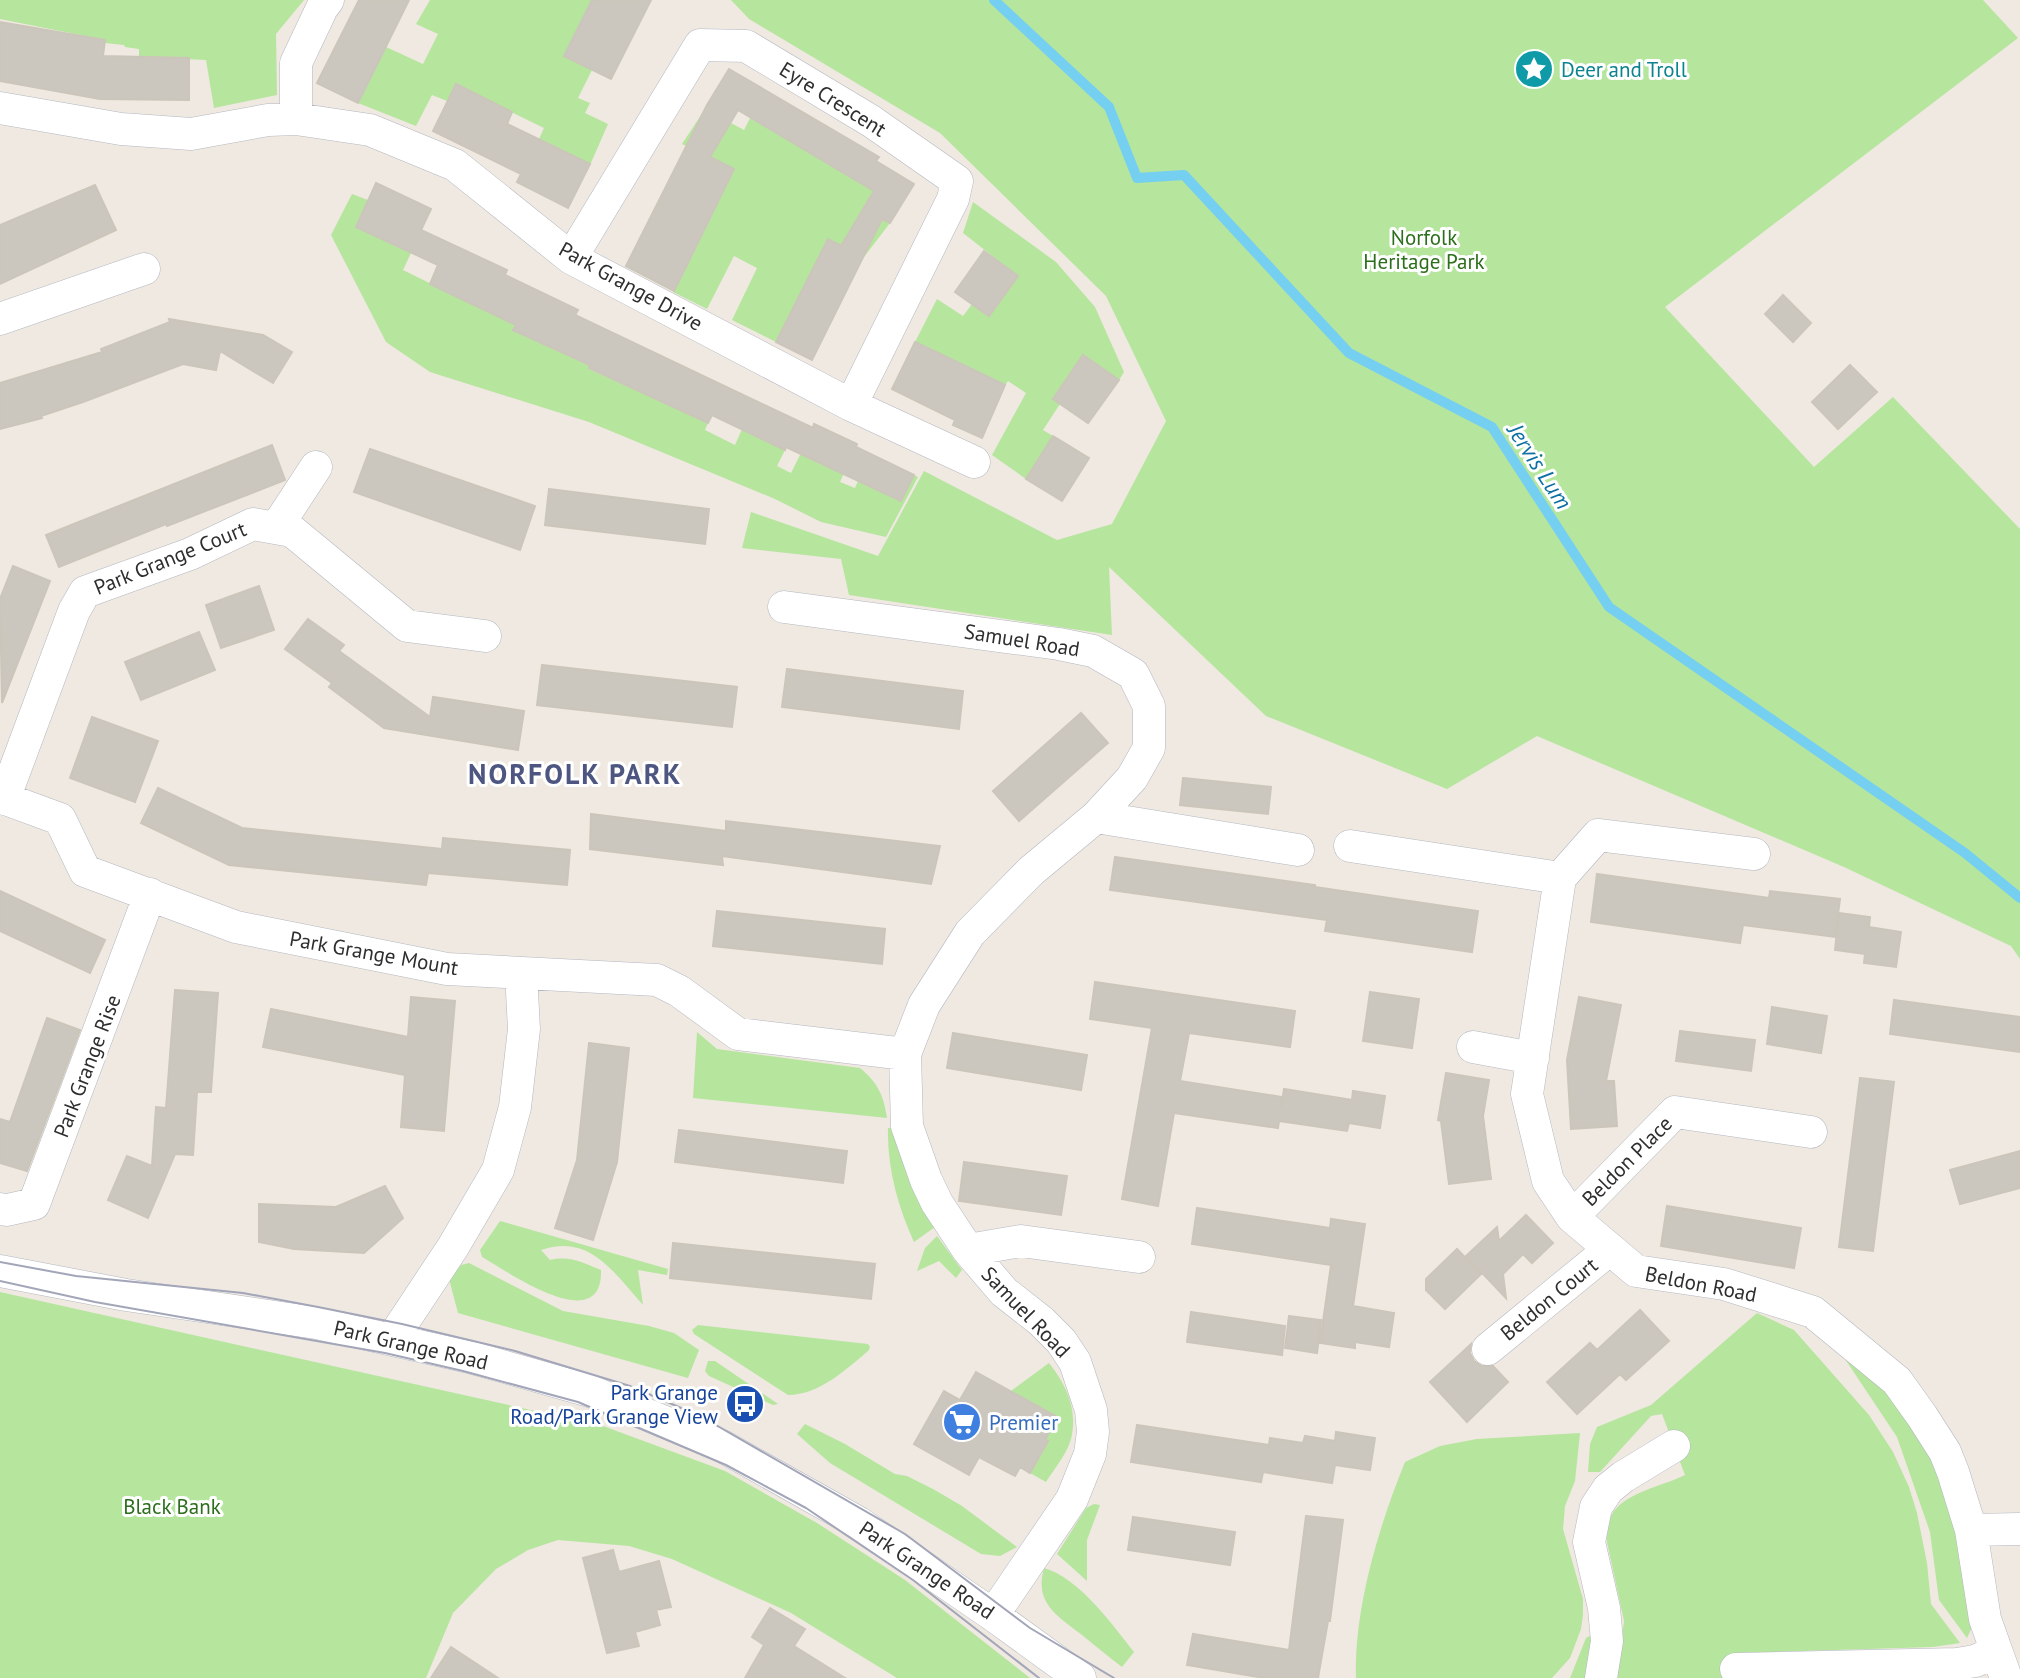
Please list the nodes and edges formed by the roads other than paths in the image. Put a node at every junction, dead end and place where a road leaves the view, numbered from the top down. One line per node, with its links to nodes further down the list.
1 (328, 0): 3 (street)
2 (0, 108): 3 (street, Park Grange Drive)
3 (296, 119): 4 (street, Park Grange Drive)
4 (571, 258): 7 (street, Park Grange Drive); 7 (street, Eyre Crescent)
5 (144, 269): 6 (street)
6 (0, 319)
7 (850, 405): 8 (street, Park Grange Drive)
8 (974, 462)
9 (316, 467): 10 (street)
10 (276, 528): 12 (street, Park Grange Court); 13 (street, Park Grange Court)
11 (784, 607): 14 (street, Samuel Road)
12 (485, 636)
13 (2, 798): 19 (street, Park Grange Mount)
14 (1096, 817): 16 (street); 22 (street, Samuel Road)
15 (1350, 846): 18 (street)
16 (1298, 850)
17 (1754, 854): 18 (street)
18 (1560, 878): 23 (street, Beldon Road)
19 (150, 894): 20 (street, Park Grange Mount); 25 (street, Park Grange Rise)
20 (521, 972): 22 (street, Park Grange Mount); 31 (street)
21 (1474, 1047): 23 (street)
22 (905, 1054): 27 (street, Samuel Road)
23 (1533, 1058): 26 (street, Beldon Road)
24 (1811, 1132): 26 (street, Beldon Place)
25 (0, 1209)
26 (1572, 1217): 28 (street, Beldon Road)
27 (968, 1250): 29 (street); 36 (street, Samuel Road)
28 (1610, 1250): 32 (street, Beldon Court); 35 (street, Beldon Road)
29 (1139, 1257)
30 (0, 1271): 31 (street, Park Grange Road)
31 (392, 1339): 36 (street, Park Grange Road)
32 (1488, 1349)
33 (1674, 1446): 40 (street)
34 (2020, 1529): 35 (street)
35 (1971, 1530): 37 (street, Beldon Road)
36 (993, 1615): 39 (street, Park Grange Road)
37 (2001, 1665): 38 (street)
38 (1736, 1669)
39 (1080, 1678)
40 (1601, 1678)

